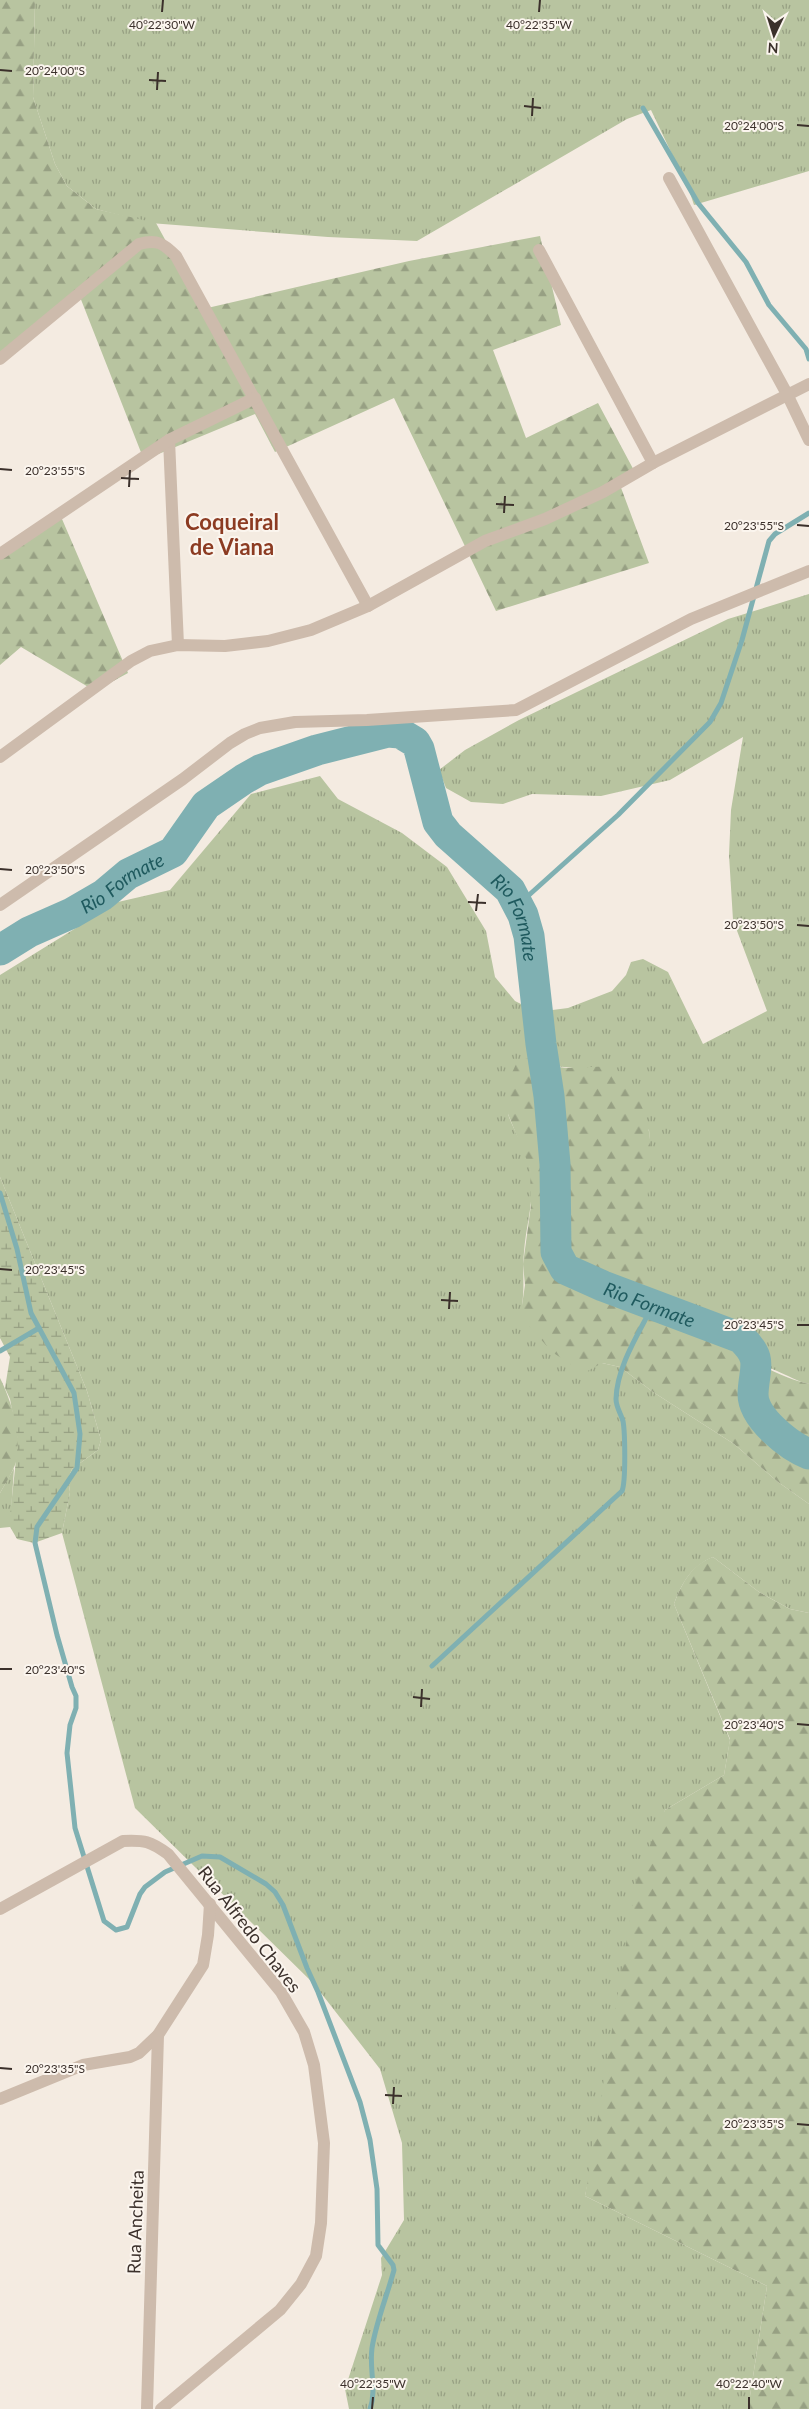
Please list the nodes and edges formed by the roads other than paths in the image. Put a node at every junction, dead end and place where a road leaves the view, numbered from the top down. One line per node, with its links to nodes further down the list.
1 (669, 178): 5 (street)
2 (539, 250): 9 (street)
3 (0, 359): 6 (street)
4 (809, 384): 5 (street)
5 (788, 394): 8 (street); 9 (street)
6 (255, 398): 7 (street); 12 (street)
7 (169, 440): 10 (street); 13 (street)
8 (809, 440)
9 (654, 463): 12 (street)
10 (0, 554)
11 (809, 571): 15 (street)
12 (368, 606): 13 (street)
13 (178, 645): 14 (street)
14 (0, 757)
15 (0, 906)
16 (210, 1904): 17 (street, Rua Alfredo Chaves); 18 (street); 21 (street, Rua Alfredo Chaves)
17 (0, 1909)
18 (158, 2035): 19 (street); 20 (street, Rua Ancheita)
19 (0, 2099)
20 (147, 2409)
21 (162, 2409)

